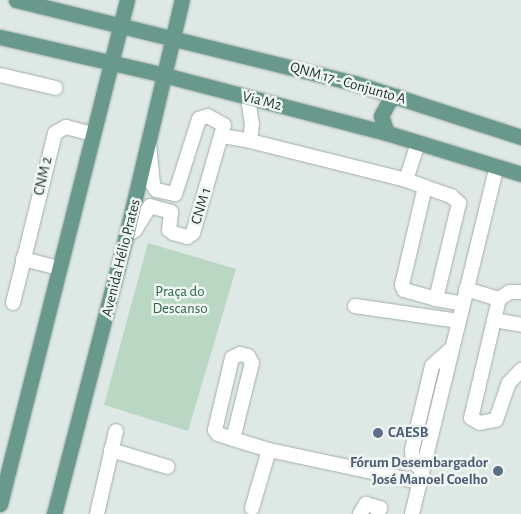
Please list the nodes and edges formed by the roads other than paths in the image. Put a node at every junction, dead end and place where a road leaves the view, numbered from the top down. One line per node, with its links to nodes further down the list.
1 (16, 0): 4 (main road)
2 (126, 0): 4 (main road)
3 (182, 0): 6 (main road, Avenida Hélio Prates)
4 (120, 24): 6 (main road); 7 (main road)
5 (0, 37): 7 (main road, Via M2)
6 (174, 37): 9 (main road, Avenida Hélio Prates); 11 (main road, QNM 17 - Conjunto A)
7 (110, 63): 9 (main road, Via M2); 14 (main road)
8 (0, 75): 10 (street)
9 (164, 75): 12 (main road, Via M2); 19 (main road, Avenida Hélio Prates)
10 (56, 88)
11 (397, 96): 13 (main road); 16 (main road, QNM 17 - Conjunto A)
12 (248, 97): 13 (main road, Via M2); 17 (street)
13 (387, 133): 18 (main road, Via M2)
14 (93, 134): 27 (street, CNM 2); 28 (main road)
15 (223, 136): 17 (street); 24 (street, CNM 1); 25 (street, CNM 1)
16 (521, 137)
17 (250, 141): 22 (street)
18 (418, 143): 20 (main road, Via M2); 22 (street)
19 (149, 144): 24 (street, CNM 1); 26 (main road, Avenida Hélio Prates)
20 (497, 166): 21 (main road, Via M2); 29 (street)
21 (521, 174)
22 (406, 180): 23 (street)
23 (425, 187): 31 (street); 31 (street)
24 (175, 194): 25 (street)
25 (171, 212): 26 (street, CNM 1)
26 (126, 236): 50 (main road, Avenida Hélio Prates)
27 (23, 259): 28 (street); 33 (street, CNM 2)
28 (60, 268): 44 (main road)
29 (466, 289): 32 (street); 34 (street)
30 (521, 292): 32 (street)
31 (436, 299): 34 (street)
32 (499, 299): 36 (street)
33 (13, 303)
34 (463, 304): 37 (street)
35 (355, 306): 37 (street)
36 (494, 320): 38 (street); 39 (street)
37 (459, 321): 46 (street)
38 (521, 325)
39 (521, 370)
40 (116, 431): 42 (street)
41 (233, 439): 41 (street); 43 (street)
42 (111, 450): 45 (street); 51 (street)
43 (269, 450): 46 (street); 48 (street)
44 (4, 464): 47 (main road)
45 (168, 467)
46 (420, 477): 53 (street)
47 (0, 504)
48 (252, 508)
49 (379, 511): 52 (street)
50 (54, 514)
51 (97, 514)
52 (360, 514)
53 (412, 514)

